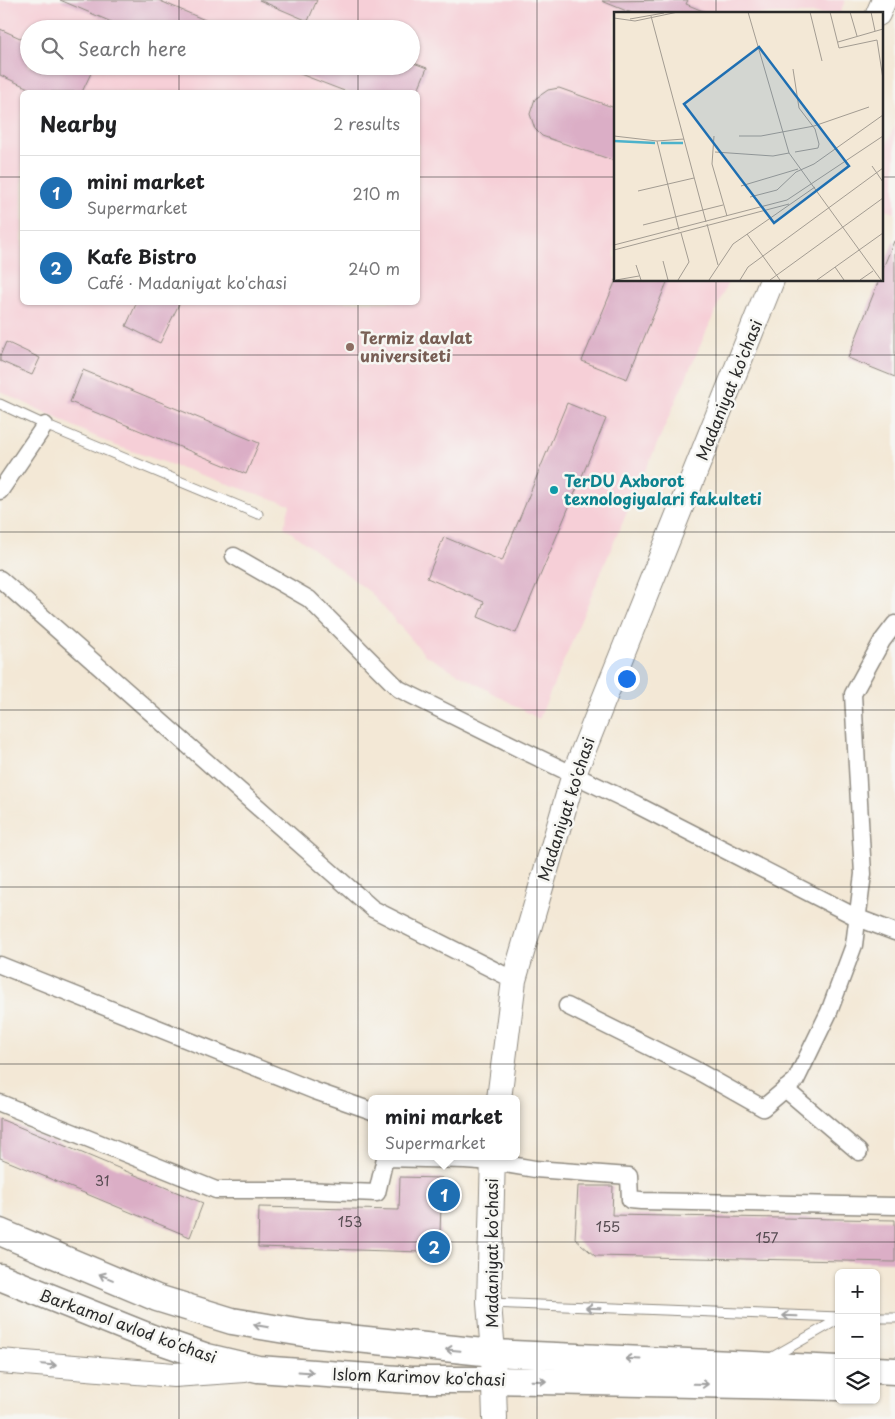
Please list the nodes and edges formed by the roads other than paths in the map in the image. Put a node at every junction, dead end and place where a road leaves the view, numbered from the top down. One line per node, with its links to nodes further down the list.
1 (884, 0): 2 (street)
2 (879, 12)
3 (772, 281): 11 (street, Madaniyat ko'chasi)
4 (0, 404): 5 (lane)
5 (46, 425): 6 (street); 7 (lane)
6 (0, 491)
7 (258, 514)
8 (234, 556): 11 (street)
9 (0, 579): 15 (street)
10 (895, 624): 12 (street)
11 (574, 774): 12 (street); 15 (street, Madaniyat ko'chasi)
12 (858, 918): 13 (street); 17 (street)
13 (895, 932)
14 (0, 965): 20 (street)
15 (514, 980): 18 (street, Madaniyat ko'chasi)
16 (567, 1006): 17 (street)
17 (785, 1090): 21 (street)
18 (500, 1095)
19 (0, 1103): 22 (street)
20 (368, 1110)
21 (859, 1152)
22 (386, 1160)
23 (493, 1160): 28 (street, Madaniyat ko'chasi)
24 (497, 1160): 25 (street)
25 (895, 1206)
26 (0, 1232): 33 (main road, Islom Karimov ko'chasi, one-way to 26)
27 (0, 1277): 36 (main road, Barkamol avlod ko'chasi)
28 (489, 1303): 29 (lane, one-way to 28); 33 (street, Madaniyat ko'chasi)
29 (835, 1318)
30 (880, 1318): 31 (lane)
31 (895, 1318)
32 (835, 1320): 35 (lane)
33 (493, 1353): 35 (main road, Islom Karimov ko'chasi, one-way to 33); 40 (street, Madaniyat ko'chasi)
34 (0, 1361): 36 (street, Islom Karimov ko'chasi, one-way to 36)
35 (758, 1366): 37 (main road, Islom Karimov ko'chasi)
36 (258, 1369): 40 (main road, Islom Karimov ko'chasi, one-way to 40)
37 (835, 1369)
38 (880, 1370): 39 (main road)
39 (895, 1371)
40 (494, 1380): 41 (main road, Islom Karimov ko'chasi, one-way to 41); 44 (street, Madaniyat ko'chasi)
41 (835, 1387)
42 (880, 1388): 43 (main road)
43 (895, 1388)
44 (495, 1419)

